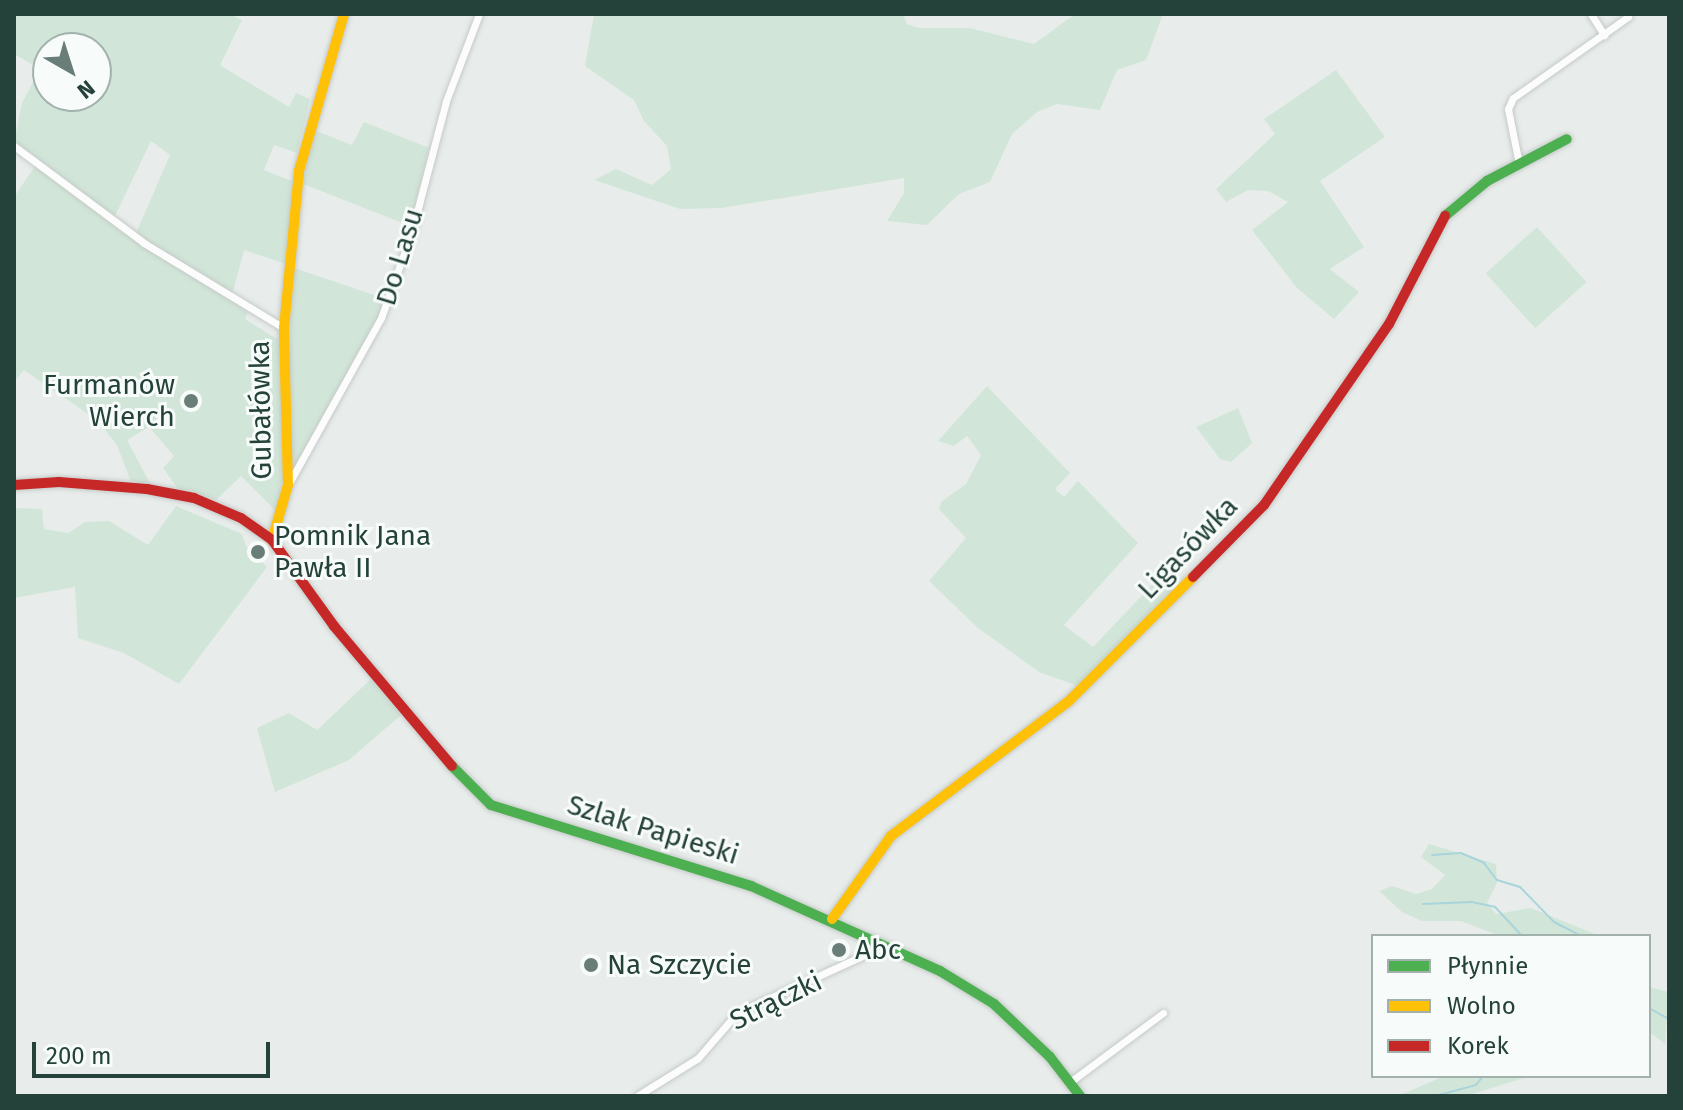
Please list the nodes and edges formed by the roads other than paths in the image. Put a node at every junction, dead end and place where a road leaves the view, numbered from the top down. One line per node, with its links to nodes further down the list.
1 (344, 14): 9 (street, Gubałówka)
2 (479, 14): 11 (street, Do Lasu)
3 (1591, 14): 5 (street)
4 (1628, 17): 5 (street)
5 (1604, 35): 8 (street)
6 (1567, 139): 8 (street, Ligasówka)
7 (14, 146): 9 (street)
8 (1519, 164): 13 (street, Ligasówka)
9 (284, 328): 11 (street, Gubałówka)
10 (14, 485): 12 (street, Gubałówka)
11 (288, 485): 12 (street, Gubałówka)
12 (272, 540): 13 (street, Szlak Papieski)
13 (832, 919): 14 (street, Szlak Papieski)
14 (886, 945): 16 (street, Szlak Papieski); 17 (street, Strączki)
15 (1163, 1013): 16 (street)
16 (1070, 1082): 18 (street, Szlak Papieski)
17 (637, 1096)
18 (1080, 1096)

